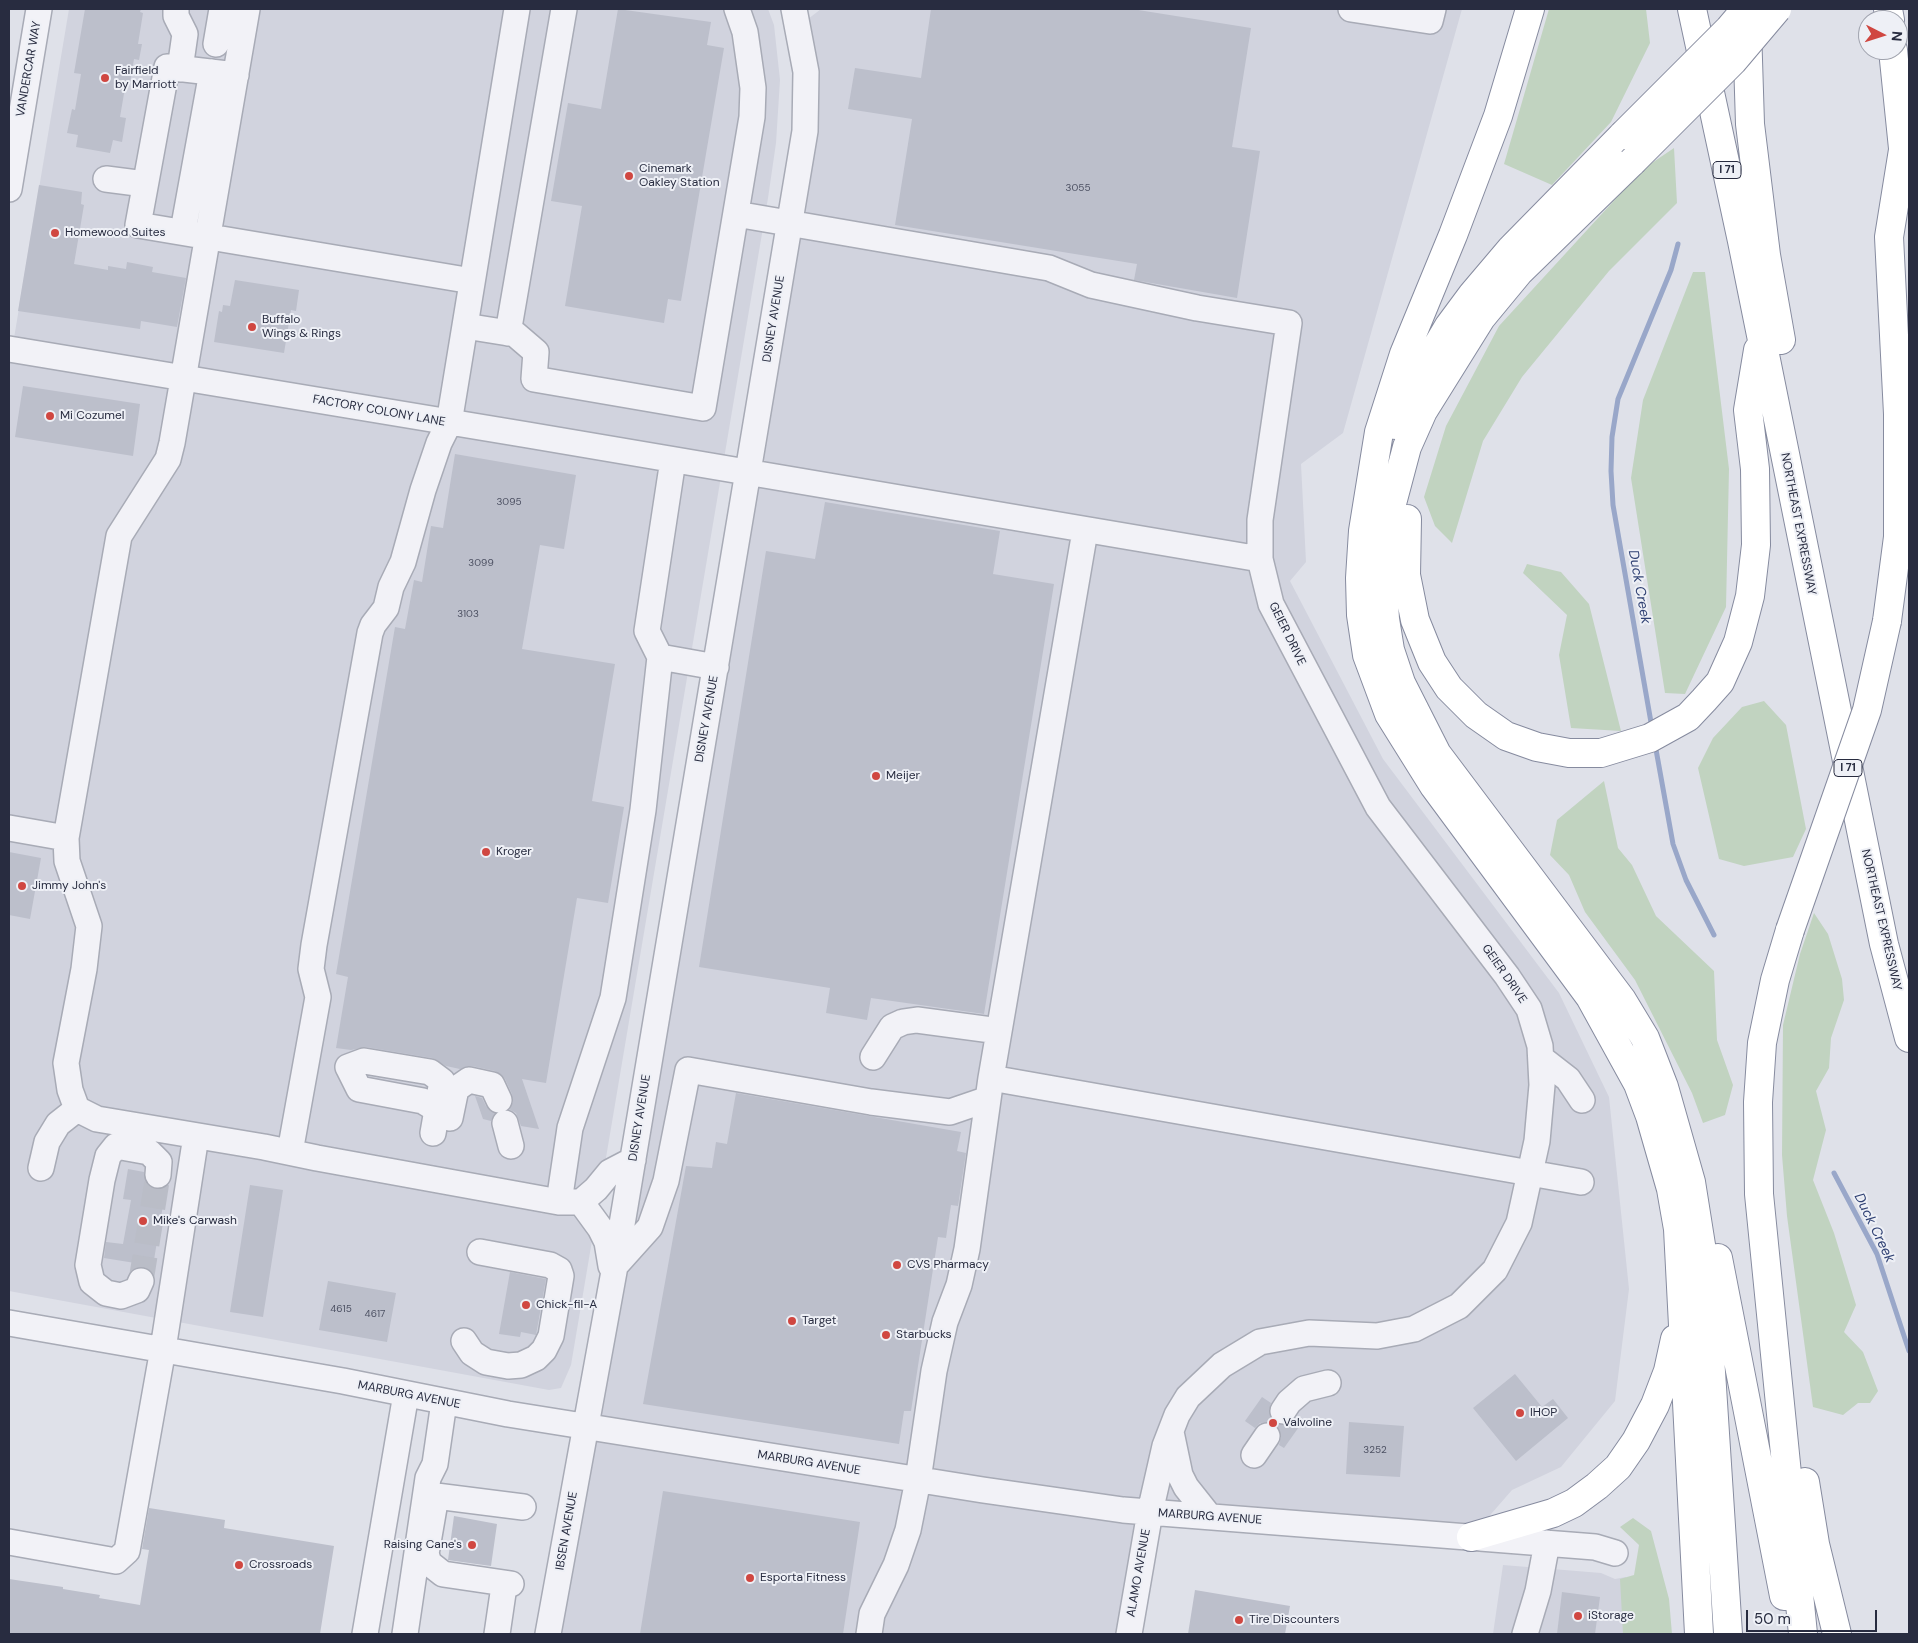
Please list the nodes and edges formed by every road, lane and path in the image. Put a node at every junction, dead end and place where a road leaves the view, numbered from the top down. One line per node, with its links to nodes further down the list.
1 (39, 9): 22 (street, VANDERCAR WAY)
2 (176, 9): 17 (street)
3 (222, 9): 15 (street)
4 (247, 9): 18 (street)
5 (517, 9): 28 (street)
6 (564, 9): 31 (street)
7 (737, 9): 23 (street)
8 (1351, 9): 9 (street)
9 (1433, 9)
10 (1530, 9): 38 (highway)
11 (1692, 9): 30 (highway, NORTHEAST EXPRESSWAY / I 71)
12 (1746, 9): 38 (highway, bridge); 39 (highway)
13 (1778, 9): 33 (highway, bridge)
14 (800, 12): 25 (street, DISNEY AVENUE)
15 (216, 44)
16 (1894, 60): 19 (highway)
17 (180, 69): 18 (street); 21 (street)
18 (224, 74): 26 (street); 27 (street)
19 (1903, 150): 24 (highway); 54 (highway, bridge)
20 (106, 179): 21 (street)
21 (145, 184): 26 (street)
22 (9, 189)
23 (736, 214): 25 (street); 31 (street)
24 (1909, 218)
25 (789, 223): 37 (street, DISNEY AVENUE); 41 (street, GEIER DRIVE)
26 (183, 231): 27 (street)
27 (208, 235): 28 (street); 34 (street)
28 (472, 281): 29 (street)
29 (465, 326): 31 (street); 35 (street)
30 (1761, 331): 33 (highway); 39 (highway, NORTHEAST EXPRESSWAY / I 71)
31 (508, 333)
32 (9, 349): 34 (street, FACTORY COLONY LANE)
33 (1450, 365): 51 (highway)
34 (184, 378): 35 (street, FACTORY COLONY LANE); 45 (street)
35 (449, 423): 36 (street, FACTORY COLONY LANE); 50 (street)
36 (673, 460): 37 (street, FACTORY COLONY LANE); 42 (street)
37 (748, 474): 40 (street, FACTORY COLONY LANE); 43 (street, DISNEY AVENUE)
38 (1374, 477): 67 (highway)
39 (1792, 498): 47 (highway, NORTHEAST EXPRESSWAY / I 71)
40 (1085, 531): 41 (street, FACTORY COLONY LANE); 46 (street)
41 (1260, 560): 49 (street, GEIER DRIVE)
42 (660, 656): 43 (street); 64 (street)
43 (716, 667): 59 (street, DISNEY AVENUE)
44 (9, 828): 45 (street)
45 (66, 838): 55 (street)
46 (999, 1032): 48 (street); 52 (street)
47 (1909, 1038)
48 (874, 1057)
49 (1540, 1058): 53 (street); 62 (street, GEIER DRIVE)
50 (306, 1060): 56 (street); 58 (street)
51 (1664, 1087): 94 (highway); 95 (highway)
52 (989, 1088): 62 (street); 66 (street); 78 (street)
53 (1582, 1100)
54 (1758, 1102): 96 (highway); 97 (highway)
55 (77, 1109): 57 (street); 60 (street)
56 (505, 1123)
57 (196, 1136): 58 (street); 71 (street)
58 (290, 1152): 64 (street)
59 (633, 1160): 64 (street); 66 (street, DISNEY AVENUE)
60 (41, 1168)
61 (158, 1174): 68 (street)
62 (1530, 1174): 63 (street); 77 (street, GEIER DRIVE)
63 (1580, 1182)
64 (570, 1202): 66 (street)
65 (480, 1252): 70 (street)
66 (614, 1271): 76 (street, DISNEY AVENUE)
67 (1681, 1272): 82 (highway); 93 (highway)
68 (140, 1281)
69 (9, 1323): 71 (street, MARBURG AVENUE)
70 (464, 1341)
71 (163, 1349): 73 (street, MARBURG AVENUE); 83 (street)
72 (1328, 1383): 75 (street)
73 (406, 1394): 74 (street, MARBURG AVENUE); 86 (street)
74 (444, 1402): 76 (street, MARBURG AVENUE); 87 (street)
75 (1283, 1411)
76 (586, 1428): 78 (street, MARBURG AVENUE); 89 (street, IBSEN AVENUE)
77 (1171, 1429): 80 (street, GEIER DRIVE); 81 (street)
78 (918, 1480): 80 (street, MARBURG AVENUE); 90 (street)
79 (523, 1508): 88 (street)
80 (1150, 1512): 81 (street, MARBURG AVENUE); 91 (street, ALAMO AVENUE)
81 (1209, 1516): 82 (street, MARBURG AVENUE)
82 (1471, 1537): 84 (street, MARBURG AVENUE)
83 (9, 1542)
84 (1547, 1543): 85 (street, MARBURG AVENUE); 92 (street)
85 (1615, 1552)
86 (366, 1630): 87 (street)
87 (410, 1633)
88 (497, 1634)
89 (548, 1634)
90 (869, 1634)
91 (1129, 1634)
92 (1525, 1634)
93 (1699, 1634)
94 (1728, 1634)
95 (1791, 1634)
96 (1804, 1634)
97 (1837, 1634)

